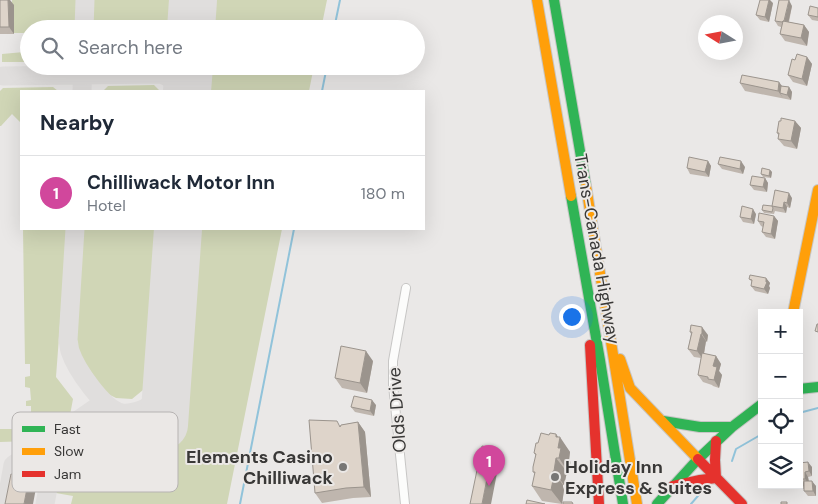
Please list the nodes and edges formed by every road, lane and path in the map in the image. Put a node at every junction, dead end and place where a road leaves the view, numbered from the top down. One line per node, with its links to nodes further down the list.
1 (537, 0): 5 (main road, Trans-Canada Highway)
2 (554, 0): 4 (main road, Trans-Canada Highway)
3 (818, 190): 7 (main road)
4 (592, 223): 11 (main road); 20 (main road, Trans-Canada Highway)
5 (576, 225): 18 (main road); 19 (main road, Trans-Canada Highway)
6 (406, 288): 17 (street, Olds Drive)
7 (794, 309)
8 (818, 387): 9 (main road)
9 (803, 389)
10 (758, 407): 12 (main road)
11 (663, 422): 12 (main road); 14 (main road)
12 (732, 426): 13 (main road)
13 (716, 441): 14 (main road); 15 (main road)
14 (698, 460): 15 (main road); 16 (main road)
15 (716, 478): 16 (main road); 22 (main road)
16 (672, 487): 21 (main road)
17 (405, 504)
18 (599, 504)
19 (623, 504)
20 (637, 504)
21 (657, 504)
22 (742, 504)

